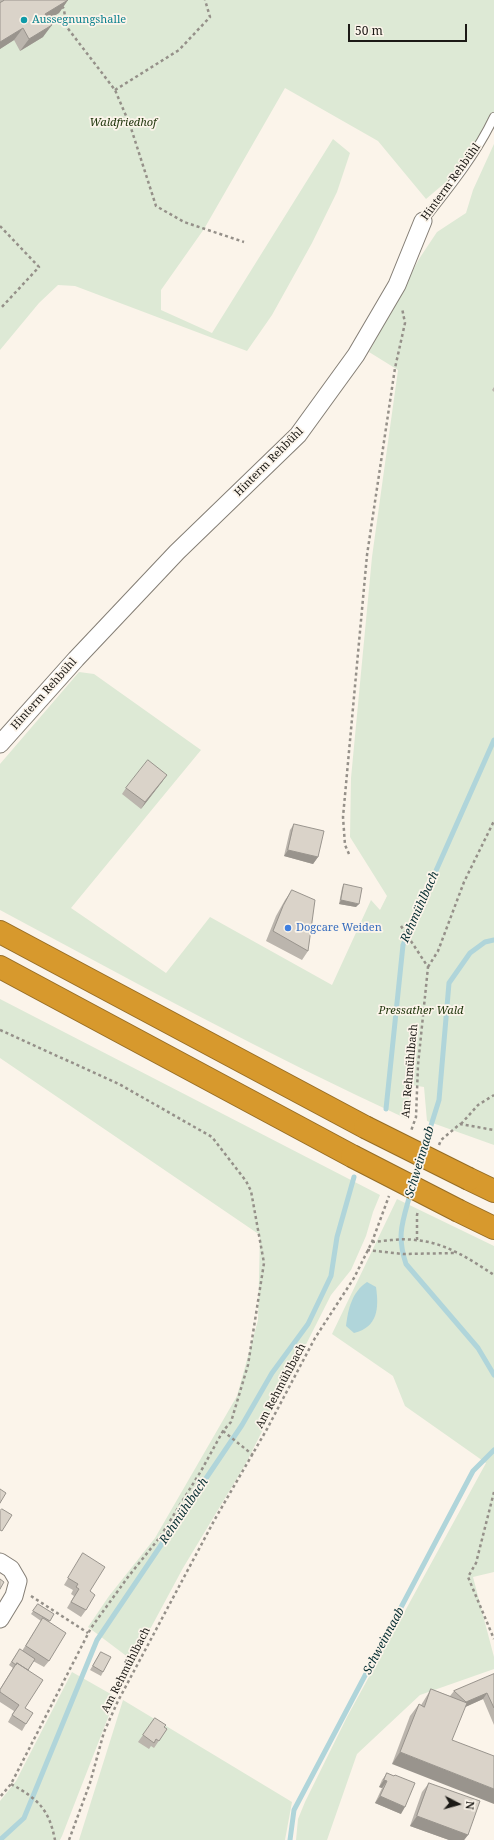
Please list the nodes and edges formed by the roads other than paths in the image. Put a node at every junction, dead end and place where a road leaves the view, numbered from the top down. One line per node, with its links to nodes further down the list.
1 (494, 117): 2 (lane, Hinterm Rehbühl)
2 (423, 221): 3 (street, Hinterm Rehbühl)
3 (0, 744)
4 (0, 932): 6 (highway, bridge)
5 (0, 967): 7 (highway, bridge)
6 (494, 1191)
7 (494, 1228)
8 (0, 1562): 9 (street)
9 (0, 1618)

